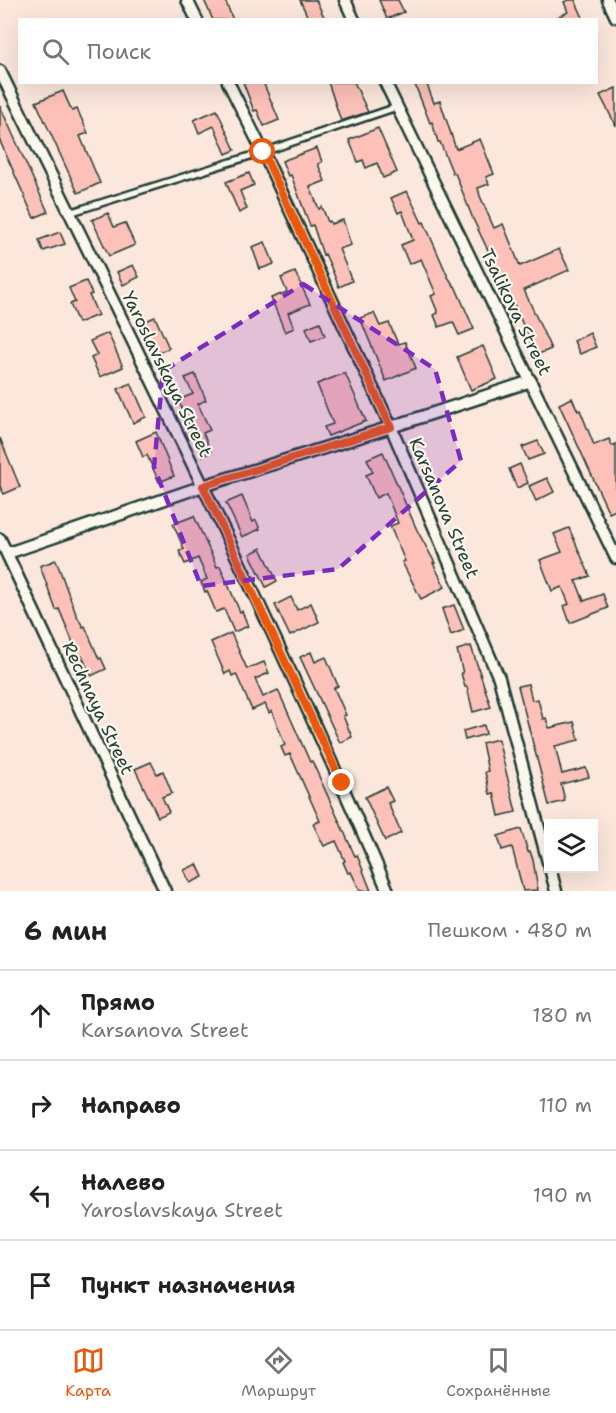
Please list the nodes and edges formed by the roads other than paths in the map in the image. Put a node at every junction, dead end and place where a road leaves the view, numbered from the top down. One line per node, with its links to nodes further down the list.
1 (187, 0): 5 (street)
2 (345, 0): 6 (street)
3 (608, 0): 4 (street)
4 (616, 17)
5 (196, 18)
6 (353, 18)
7 (0, 71): 12 (street, Yaroslavskaya Street)
8 (229, 84): 11 (street, Karsanova Street)
9 (386, 84): 10 (street, Tsalikova Street)
10 (397, 107): 11 (lane); 13 (street, Tsalikova Street)
11 (263, 152): 12 (lane); 14 (street, Karsanova Street)
12 (69, 213): 15 (street, Yaroslavskaya Street)
13 (531, 381): 14 (street); 18 (street, Tsalikova Street)
14 (391, 427): 15 (street); 19 (street, Karsanova Street)
15 (203, 486): 17 (street); 22 (street, Yaroslavskaya Street)
16 (0, 539): 17 (street, Rechnaya Street)
17 (8, 553): 21 (street, Rechnaya Street)
18 (616, 558)
19 (544, 843)
20 (551, 873): 23 (street)
21 (165, 891)
22 (388, 891)
23 (556, 891)

